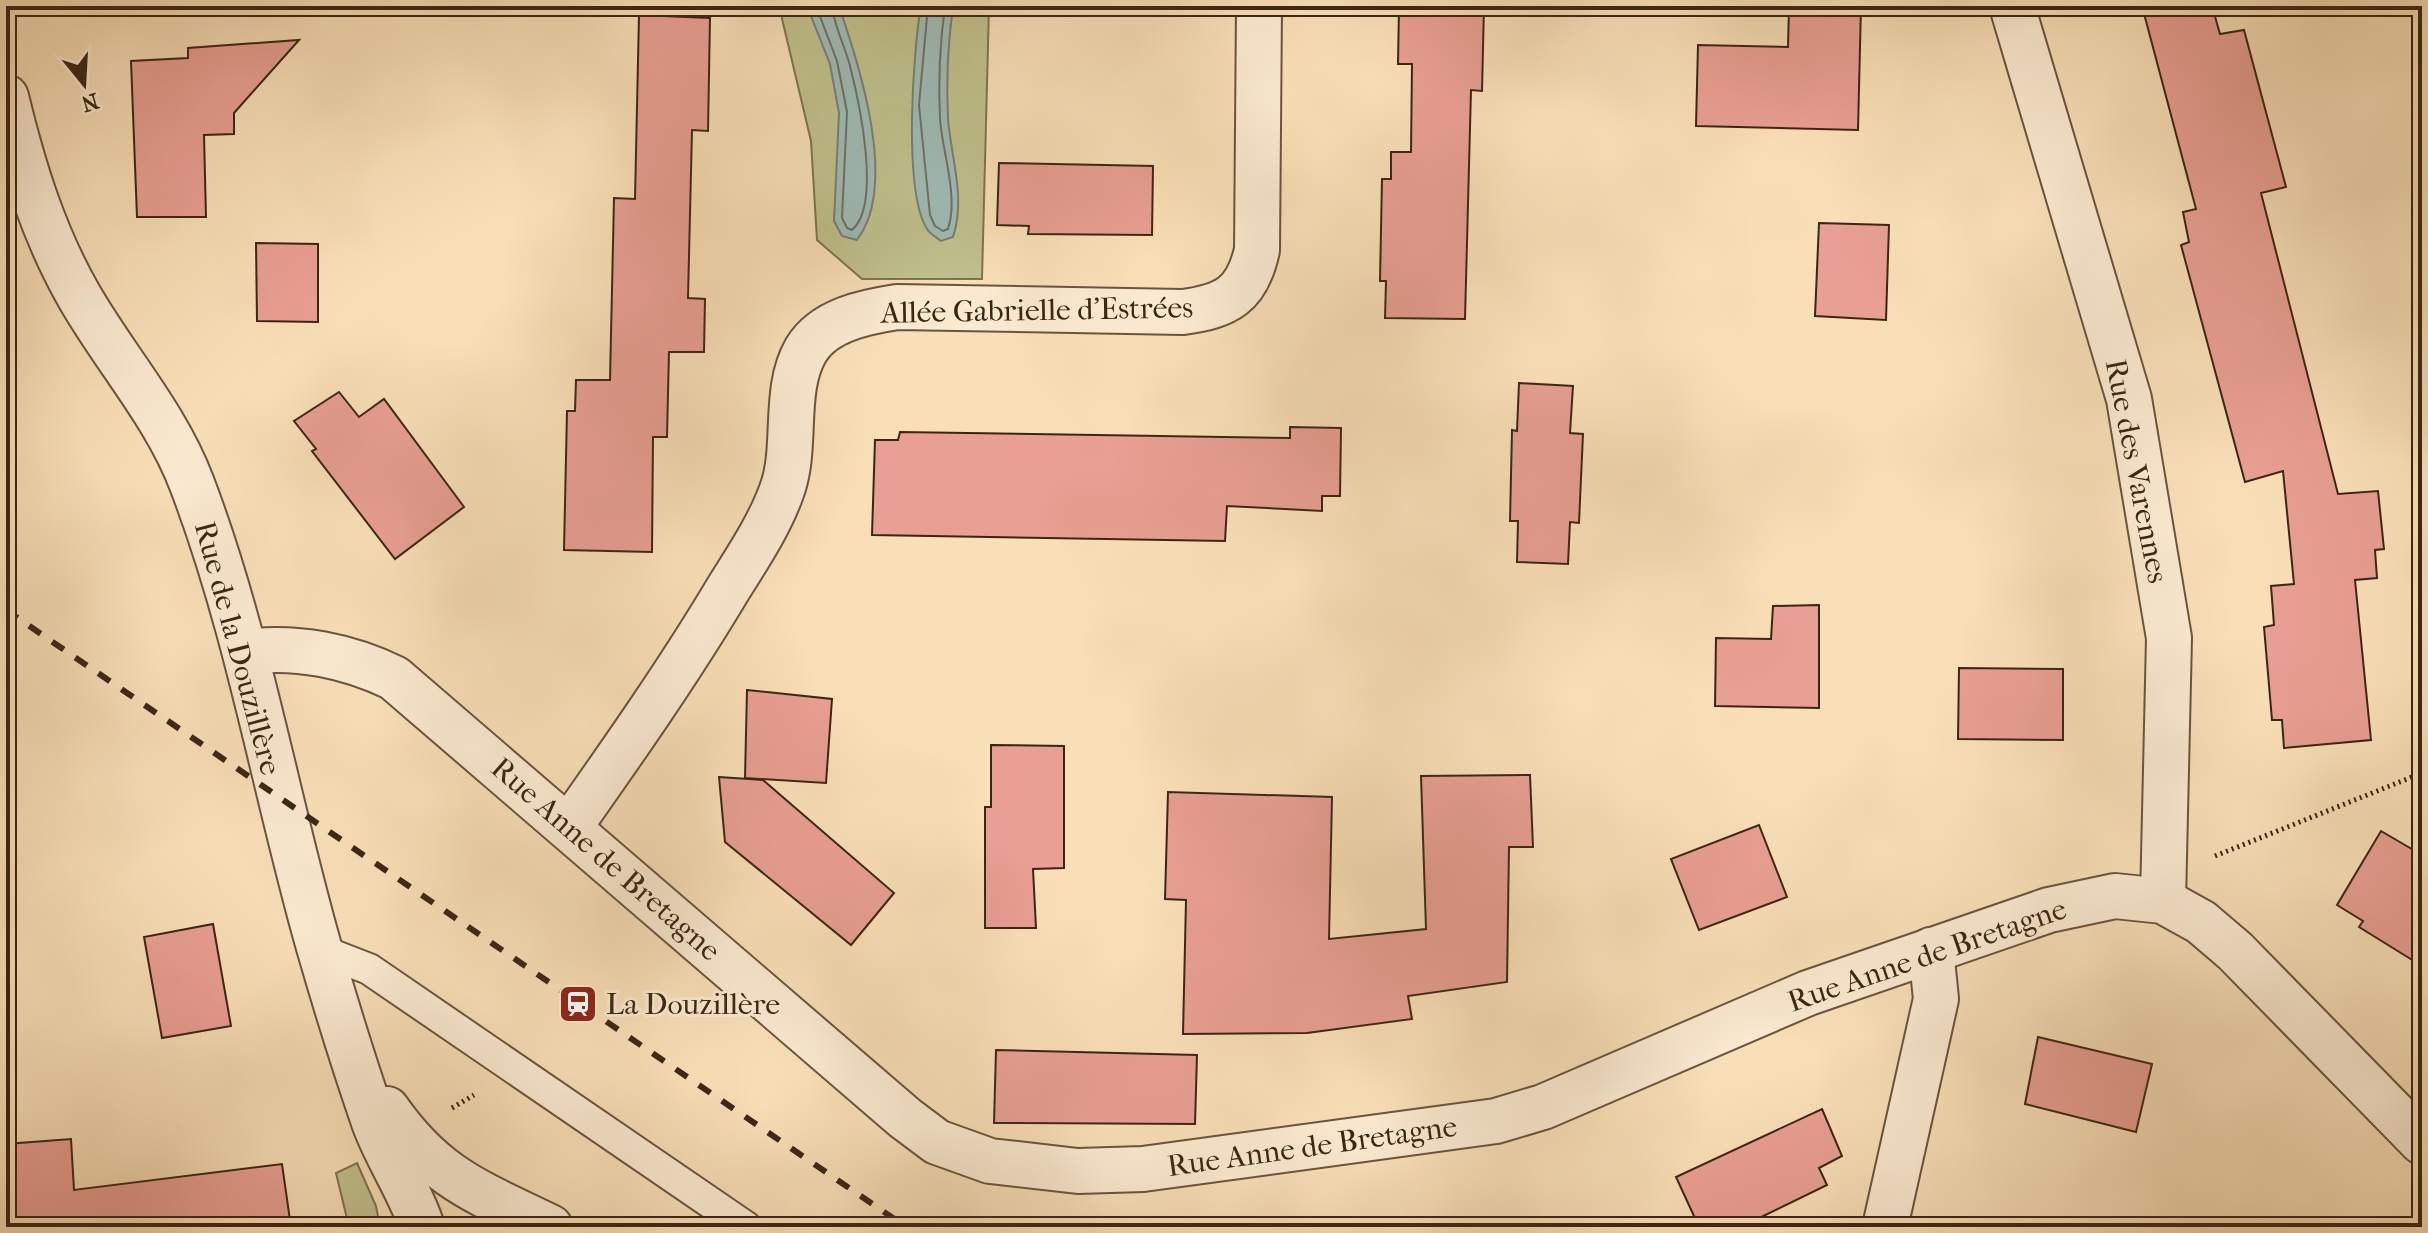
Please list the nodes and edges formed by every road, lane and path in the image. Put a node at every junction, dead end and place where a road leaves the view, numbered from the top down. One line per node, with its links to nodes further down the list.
1 (1259, 6): 6 (street, Allée Gabrielle d'Estrées)
2 (2012, 6): 7 (street, Rue des Varennes)
3 (6, 97): 4 (street, Rue de la Douzillère)
4 (246, 652): 6 (street, Rue Anne de Bretagne); 9 (street, Rue de la Douzillère)
5 (2422, 773): 7 (path)
6 (570, 826): 10 (street, Rue Anne de Bretagne)
7 (2164, 856): 8 (street, Rue des Varennes)
8 (2163, 901): 10 (street, Rue Anne de Bretagne); 14 (street, Rue Anne de Bretagne)
9 (320, 950): 11 (street, Rue de la Douzillère); 17 (lane)
10 (1931, 950): 18 (street)
11 (348, 1045): 15 (street, Rue de la Douzillère); 16 (street, Rue de la Douzillère)
12 (485, 1088): 13 (path)
13 (441, 1114)
14 (2422, 1142)
15 (422, 1227)
16 (550, 1227)
17 (746, 1227)
18 (1885, 1227)

